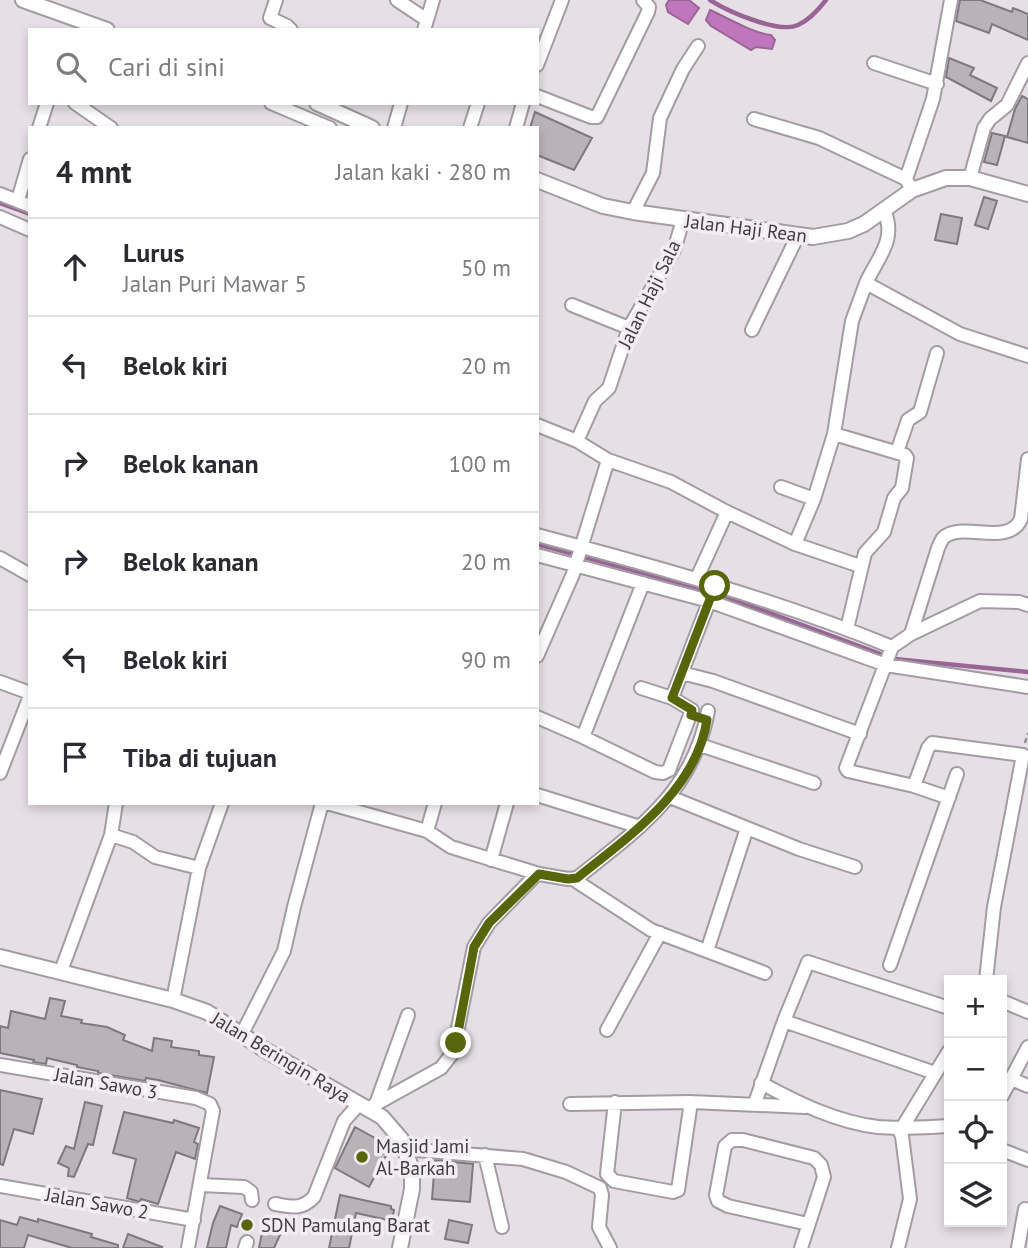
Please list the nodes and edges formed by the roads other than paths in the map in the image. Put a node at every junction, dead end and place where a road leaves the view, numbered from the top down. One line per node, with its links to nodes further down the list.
1 (23, 0): 9 (street)
2 (276, 0): 10 (street)
3 (397, 0): 8 (street)
4 (433, 0): 8 (street)
5 (562, 0): 12 (street)
6 (643, 0): 16 (street)
7 (951, 0): 15 (street)
8 (425, 25)
9 (101, 28)
10 (290, 28)
11 (698, 46): 41 (street)
12 (539, 60)
13 (874, 63): 15 (street)
14 (1028, 63): 33 (street)
15 (936, 84): 35 (street)
16 (539, 97)
17 (46, 105): 26 (street)
18 (78, 105): 27 (street)
19 (276, 105): 28 (street)
20 (320, 105): 25 (street)
21 (400, 105): 29 (street)
22 (477, 105): 30 (street)
23 (522, 105): 31 (street)
24 (754, 118): 35 (street)
25 (353, 124)
26 (40, 126)
27 (107, 126)
28 (325, 126)
29 (395, 126)
30 (471, 126)
31 (517, 126)
32 (28, 166): 38 (street)
33 (970, 178): 35 (street, Jalan Haji Rean); 37 (street, Jalan Haji Rean)
34 (539, 181): 41 (street, Jalan Haji Rean)
35 (909, 185): 40 (street, Jalan Haji Rean)
36 (0, 194): 38 (street)
37 (1028, 194)
38 (18, 200): 39 (street)
39 (28, 205)
40 (884, 210): 45 (street, Jalan Haji Rean); 46 (street)
41 (634, 212): 43 (street, Jalan Haji Rean)
42 (0, 217): 44 (street)
43 (683, 220): 45 (street, Jalan Haji Rean); 48 (street, Jalan Haji Sala)
44 (28, 229)
45 (798, 235): 49 (street)
46 (866, 284): 51 (street); 53 (street)
47 (572, 305): 48 (street)
48 (629, 328): 54 (street, Jalan Haji Sala)
49 (752, 330)
50 (937, 353): 55 (street)
51 (1028, 356)
52 (539, 426): 54 (street)
53 (834, 434): 55 (street); 59 (street)
54 (577, 441): 57 (street)
55 (902, 455): 66 (street)
56 (1028, 459): 73 (street)
57 (608, 460): 60 (street); 64 (street)
58 (781, 488): 59 (street)
59 (814, 499): 62 (street)
60 (727, 512): 62 (street); 68 (street)
61 (539, 536): 64 (street)
62 (796, 544): 66 (street)
63 (539, 555): 64 (street)
64 (578, 556): 68 (street); 69 (street); 74 (street)
65 (0, 558): 67 (street)
66 (860, 566): 72 (street)
67 (28, 574)
68 (698, 578): 70 (street)
69 (643, 583): 70 (street); 86 (street)
70 (712, 592): 72 (street); 75 (street); 76 (street)
71 (1028, 605): 73 (street)
72 (847, 629): 75 (street)
73 (911, 634): 75 (street)
74 (539, 651)
75 (889, 656): 78 (street); 85 (street)
76 (682, 673): 81 (street); 85 (street)
77 (0, 682): 80 (street)
78 (1028, 687)
79 (641, 688): 81 (street)
80 (28, 693)
81 (672, 698): 83 (street)
82 (28, 699): 88 (street)
83 (691, 715): 86 (street); 87 (street)
84 (539, 718): 86 (street)
85 (860, 734): 91 (street)
86 (583, 737)
87 (700, 745): 90 (street); 93 (street)
88 (0, 773)
89 (957, 774): 94 (street)
90 (814, 783)
91 (914, 786): 94 (street); 116 (street)
92 (539, 796): 101 (street)
93 (670, 797): 101 (street); 102 (street)
94 (949, 798): 113 (street)
95 (116, 805): 104 (street)
96 (221, 805): 107 (street)
97 (323, 805): 124 (street)
98 (331, 805): 103 (street)
99 (434, 805): 103 (street)
100 (506, 805): 105 (street)
101 (640, 827): 109 (street)
102 (747, 828): 106 (street); 111 (street)
103 (427, 831): 105 (street)
104 (111, 835): 107 (street); 114 (street)
105 (491, 860): 108 (street)
106 (855, 867)
107 (199, 868): 117 (street)
108 (539, 874): 109 (street); 137 (street)
109 (573, 879): 110 (street)
110 (660, 933): 111 (street); 123 (street)
111 (707, 951): 115 (street)
112 (0, 957): 114 (street, Jalan Beringin Raya)
113 (890, 965)
114 (61, 971): 117 (street, Jalan Beringin Raya)
115 (765, 973)
116 (987, 975)
117 (173, 1000): 124 (street, Jalan Beringin Raya)
118 (1007, 1003): 120 (street)
119 (944, 1006): 122 (street)
120 (1028, 1012)
121 (408, 1015): 137 (street)
122 (784, 1021): 128 (street); 130 (street)
123 (607, 1030)
124 (242, 1034): 137 (street, Jalan Beringin Raya)
125 (1028, 1047): 129 (street)
126 (944, 1059): 128 (street)
127 (0, 1065): 145 (street, Jalan Sawo 3)
128 (935, 1073): 140 (street)
129 (1012, 1079): 131 (street); 132 (street)
130 (761, 1083): 135 (street); 138 (street)
131 (1028, 1086)
132 (1007, 1088)
133 (615, 1102): 134 (street); 134 (street); 136 (street)
134 (691, 1102): 135 (street)
135 (755, 1103): 138 (street)
136 (570, 1104)
137 (367, 1105): 141 (street, Jalan Beringin Raya); 148 (street)
138 (805, 1107): 140 (street)
139 (944, 1126): 140 (street)
140 (900, 1128): 157 (street)
141 (405, 1149): 143 (street); 154 (street, Jalan Beringin Raya)
142 (1007, 1152): 144 (street)
143 (485, 1155): 152 (street); 155 (street)
144 (1028, 1160)
145 (201, 1185): 147 (street); 150 (street)
146 (0, 1186): 150 (street, Jalan Sawo 2)
147 (252, 1200)
148 (275, 1204)
149 (1025, 1209): 158 (street)
150 (194, 1220): 153 (street)
151 (808, 1224): 151 (street); 156 (street)
152 (502, 1227)
153 (188, 1248)
154 (400, 1248)
155 (610, 1248)
156 (801, 1248)
157 (898, 1248)
158 (1018, 1248)

